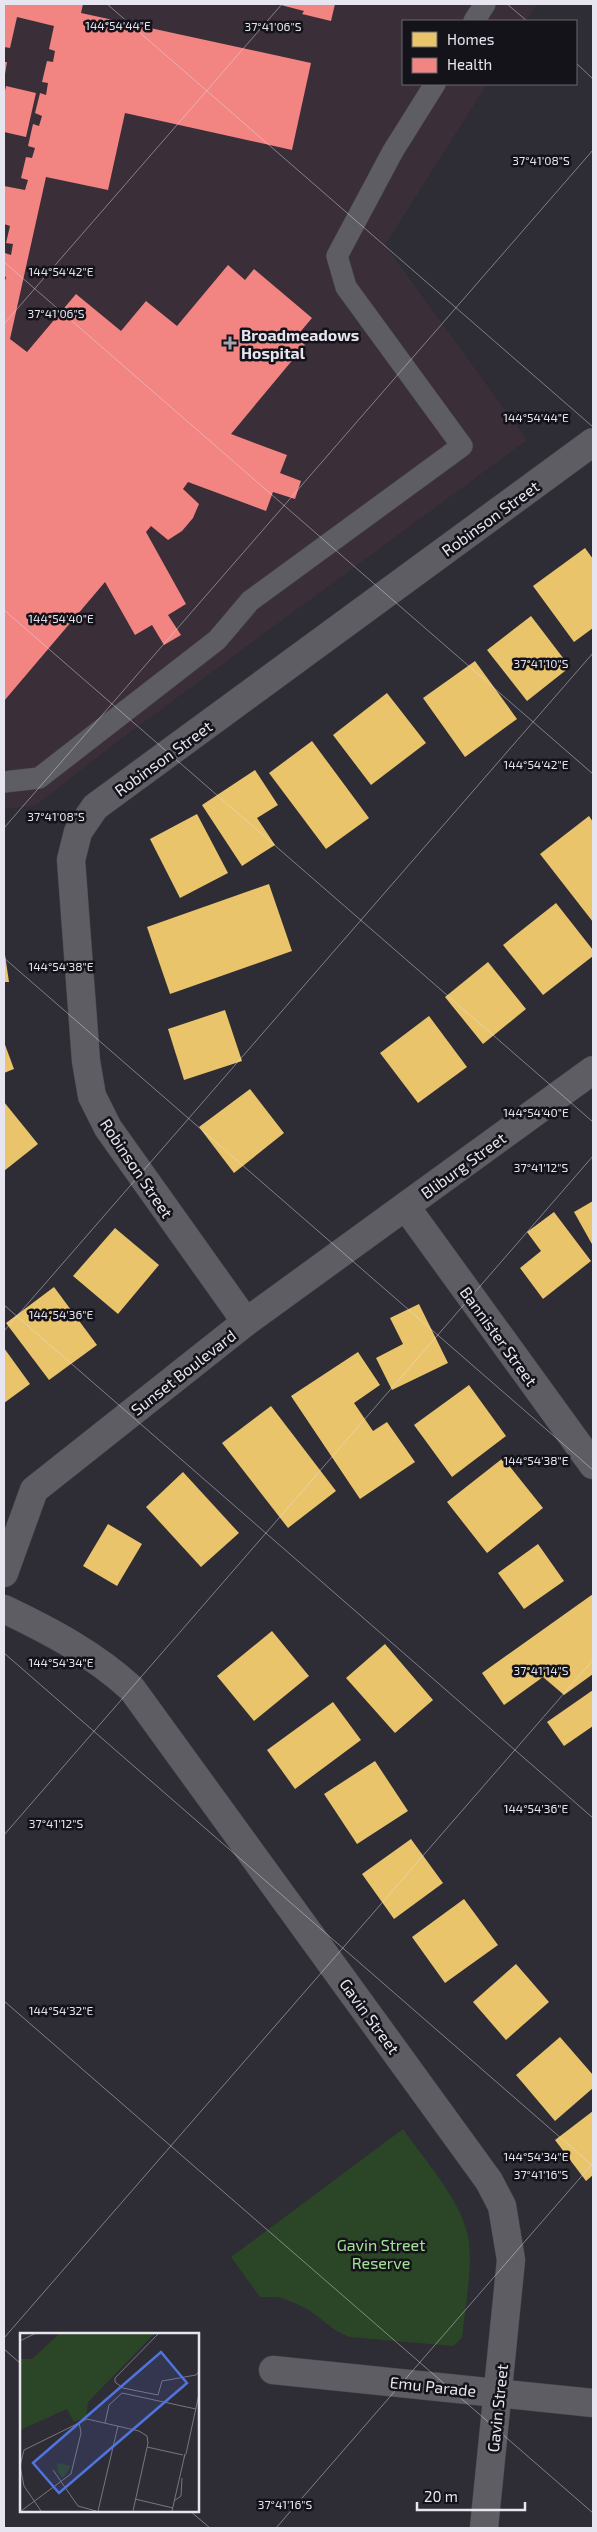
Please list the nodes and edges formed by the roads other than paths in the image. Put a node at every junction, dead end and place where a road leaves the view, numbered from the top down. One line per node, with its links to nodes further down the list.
1 (485, 4): 2 (lane)
2 (475, 20)
3 (434, 85): 5 (lane)
4 (593, 442): 8 (street, Robinson Street)
5 (4, 782)
6 (593, 1070): 7 (street, Bliburg Street)
7 (406, 1207): 8 (street, Sunset Boulevard); 9 (street, Bannister Street)
8 (246, 1322): 10 (street, Sunset Boulevard)
9 (593, 1465)
10 (4, 1573)
11 (4, 1609): 13 (street, Gavin Street)
12 (273, 2370): 13 (street, Emu Parade)
13 (498, 2392): 14 (street, Emu Parade); 15 (street, Gavin Street)
14 (593, 2403)
15 (484, 2528)

